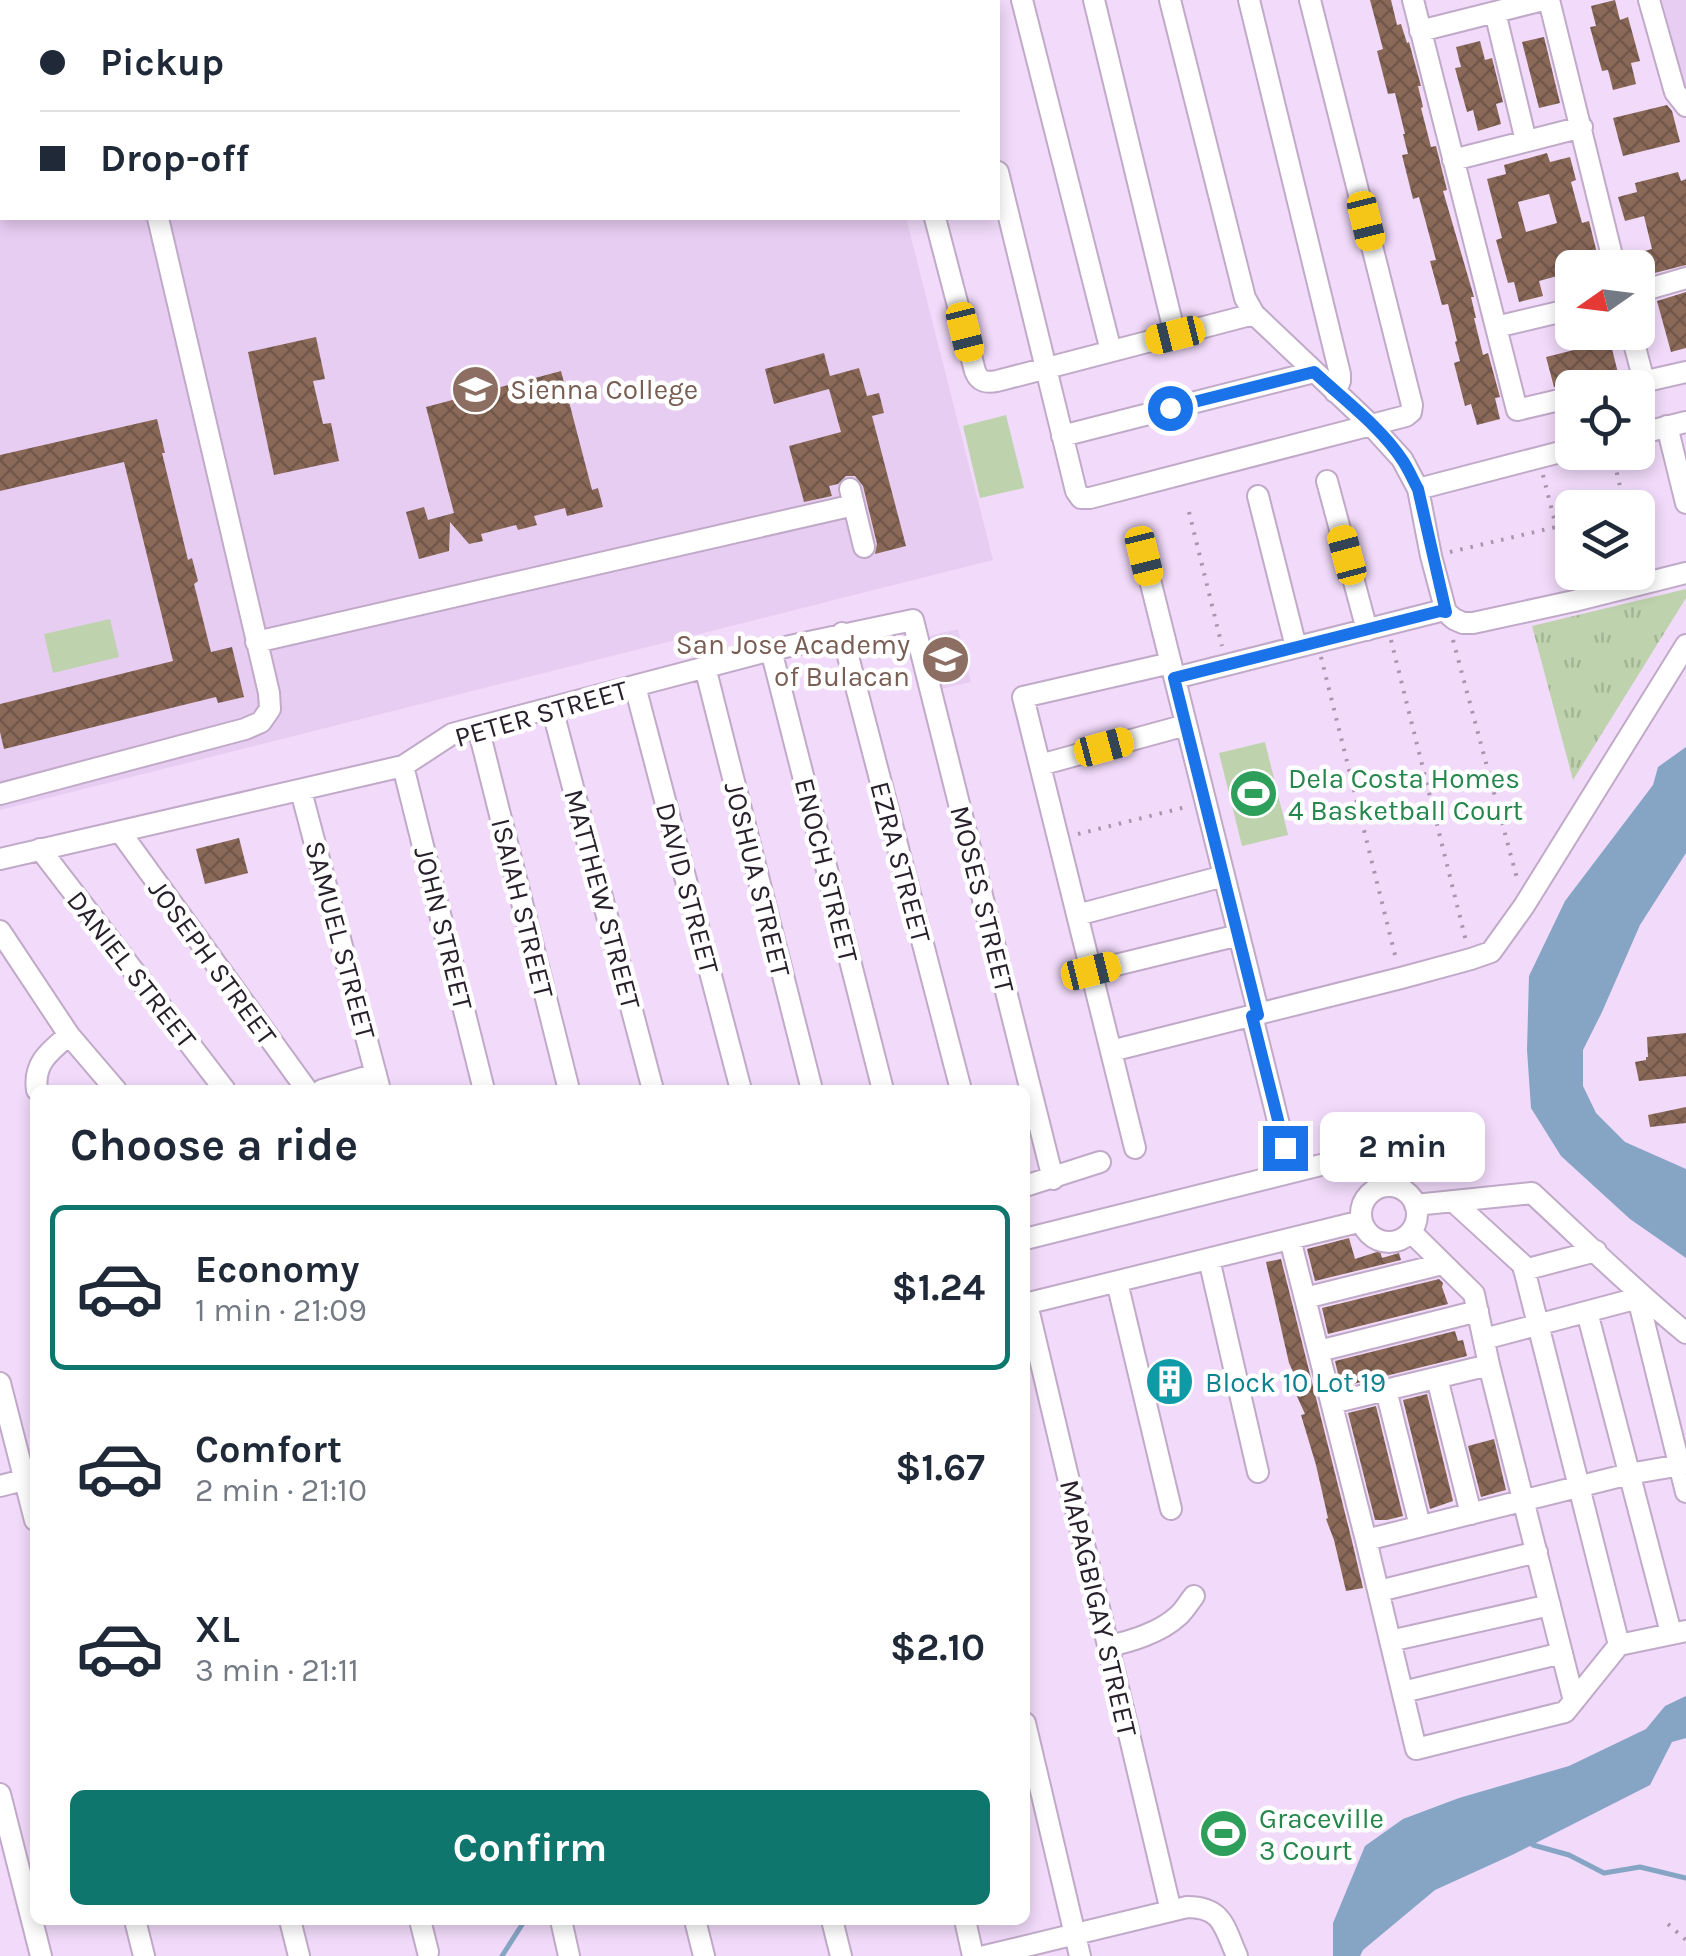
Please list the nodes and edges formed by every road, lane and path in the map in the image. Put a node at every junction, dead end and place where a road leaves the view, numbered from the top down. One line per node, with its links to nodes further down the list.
1 (1022, 0): 25 (street)
2 (1094, 0): 24 (street)
3 (1170, 0): 22 (street)
4 (1249, 0): 30 (street)
5 (1310, 0): 33 (street)
6 (1412, 0): 10 (street)
7 (1546, 0): 9 (street); 12 (street)
8 (1649, 0): 11 (street)
9 (1495, 12): 10 (street); 13 (street)
10 (1420, 30): 14 (street)
11 (1686, 106)
12 (1582, 127): 13 (street); 18 (street)
13 (1526, 141): 14 (street)
14 (1454, 160): 23 (street)
15 (1000, 181): 26 (street)
16 (158, 220): 55 (street)
17 (937, 220): 26 (street)
18 (1611, 250)
19 (1686, 278): 20 (street)
20 (1655, 287)
21 (1555, 313): 23 (street)
22 (1254, 314): 24 (street); 27 (street)
23 (1496, 328): 31 (street)
24 (1175, 335): 25 (street)
25 (1111, 351): 26 (street)
26 (1044, 368): 34 (street)
27 (1314, 372): 30 (street); 34 (street)
28 (1686, 372): 29 (street)
29 (1655, 379)
30 (1335, 392): 33 (street)
31 (1555, 401)
32 (1676, 424): 40 (street)
33 (1371, 425): 34 (street); 38 (street)
34 (1062, 436)
35 (1555, 453): 36 (street)
36 (1539, 456): 38 (street); 42 (path)
37 (1327, 481): 52 (street)
38 (1418, 489): 46 (street)
39 (1258, 496): 57 (street)
40 (1686, 503)
41 (1189, 512): 59 (path)
42 (1555, 523)
43 (1555, 527): 46 (path)
44 (864, 546): 55 (street)
45 (1144, 556): 61 (street)
46 (1431, 556): 50 (street)
47 (1686, 574): 49 (street)
48 (1571, 590): 49 (path)
49 (1574, 601): 50 (street)
50 (1446, 612): 52 (street); 76 (path)
51 (914, 620): 53 (street, PETER STREET); 98 (street, MOSES STREET)
52 (1377, 628): 54 (street); 80 (path)
53 (842, 633): 58 (street, PETER STREET); 97 (street, EZRA STREET)
54 (1317, 641): 57 (street); 82 (path)
55 (256, 642): 69 (street)
56 (1686, 645): 76 (street)
57 (1296, 647): 59 (street)
58 (772, 650): 60 (street, PETER STREET); 96 (street, ENOCH STREET)
59 (1226, 665): 61 (street)
60 (705, 668): 62 (street, PETER STREET); 95 (street, JOSHUA STREET)
61 (1173, 670): 65 (street); 66 (street)
62 (634, 686): 63 (street, PETER STREET); 94 (street, DAVID STREET)
63 (552, 708): 64 (street, PETER STREET); 93 (street, MATTHEW STREET)
64 (478, 726): 67 (street, PETER STREET); 92 (street, ISAIAH STREET)
65 (1186, 726): 66 (street); 70 (street)
66 (1040, 764): 72 (street)
67 (403, 766): 68 (street, PETER STREET); 91 (street, JOHN STREET)
68 (301, 791): 71 (street, PETER STREET); 86 (street, SAMUEL STREET)
69 (0, 794)
70 (1205, 802): 72 (path); 75 (street)
71 (120, 833): 73 (street, PETER STREET); 90 (street, JOSEPH STREET)
72 (1058, 838): 77 (street)
73 (40, 849): 74 (street, PETER STREET); 89 (street, DANIEL STREET)
74 (0, 859)
75 (1224, 876): 77 (street); 79 (street)
76 (1524, 906): 80 (street)
77 (1077, 915): 81 (street)
78 (0, 931): 84 (street)
79 (1239, 935): 81 (street); 83 (street)
80 (1471, 960): 82 (street)
81 (1091, 971): 85 (street)
82 (1401, 978): 83 (street)
83 (1255, 1016): 85 (street); 101 (street)
84 (69, 1035): 87 (street); 88 (street)
85 (1111, 1051): 100 (street)
86 (378, 1082)
87 (37, 1085)
88 (112, 1085)
89 (221, 1085)
90 (303, 1085)
91 (483, 1085)
92 (567, 1085)
93 (653, 1085)
94 (740, 1085)
95 (811, 1085)
96 (882, 1085)
97 (960, 1085)
98 (1030, 1085)
99 (1030, 1086): 104 (street, MOSES STREET)
100 (1135, 1148)
101 (1285, 1148)
102 (1394, 1148): 110 (street)
103 (1100, 1162): 104 (street)
104 (1053, 1178): 105 (street)
105 (1030, 1185)
106 (1454, 1202): 107 (street); 112 (street); 115 (street)
107 (1415, 1204): 108 (street); 109 (street)
108 (1362, 1222): 109 (street); 111 (street)
109 (1411, 1232): 114 (street)
110 (1030, 1238)
111 (1290, 1239): 113 (street); 117 (street)
112 (1596, 1251): 115 (street); 118 (street)
113 (1209, 1259): 116 (street); 133 (street)
114 (1442, 1264): 117 (street); 120 (street)
115 (1524, 1270): 123 (street)
116 (1117, 1282): 119 (street); 140 (street)
117 (1305, 1298): 126 (street)
118 (1640, 1298): 121 (street); 124 (street); 132 (street)
119 (1030, 1303)
120 (1478, 1311): 125 (street); 126 (street)
121 (1587, 1312): 123 (street); 134 (street)
122 (1030, 1321): 151 (street, MAPAGBIGAY STREET)
123 (1538, 1325): 125 (street); 137 (street)
124 (1686, 1334)
125 (1484, 1339): 127 (street)
126 (1319, 1352): 131 (street)
127 (1489, 1365): 128 (street); 139 (street)
128 (1436, 1378): 130 (street); 141 (street)
129 (0, 1382): 135 (street)
130 (1386, 1390): 131 (street); 142 (street)
131 (1332, 1403): 143 (street)
132 (1683, 1464): 134 (street); 138 (street)
133 (1258, 1472)
134 (1629, 1474): 137 (street); 148 (street)
135 (30, 1478): 136 (street)
136 (0, 1486)
137 (1579, 1486): 139 (street); 150 (street)
138 (1686, 1492)
139 (1523, 1500): 141 (street); 144 (street)
140 (1172, 1509)
141 (1471, 1514): 142 (street)
142 (1420, 1526): 143 (street)
143 (1366, 1540): 145 (street)
144 (1536, 1552): 145 (street); 147 (street)
145 (1378, 1592): 149 (street)
146 (1194, 1596): 151 (street)
147 (1550, 1605): 149 (street); 152 (street)
148 (1678, 1632): 150 (street)
149 (1390, 1642): 153 (street)
150 (1620, 1645): 154 (street)
151 (1108, 1646): 157 (street, MAPAGBIGAY STREET)
152 (1562, 1653): 153 (street); 154 (street)
153 (1402, 1692): 154 (street)
154 (1574, 1701)
155 (1030, 1744): 168 (street)
156 (0, 1794): 158 (street)
157 (1171, 1911): 168 (street); 180 (street)
158 (30, 1913)
159 (1668, 1924): 169 (path)
160 (33, 1925): 171 (street)
161 (136, 1925): 172 (street)
162 (291, 1925): 173 (street)
163 (421, 1925): 170 (street)
164 (561, 1925): 174 (street)
165 (696, 1925): 175 (street)
166 (833, 1925): 176 (street)
167 (966, 1925): 177 (street)
168 (1075, 1934): 178 (street); 179 (street)
169 (1686, 1940)
170 (428, 1952)
171 (41, 1956)
172 (144, 1956)
173 (299, 1956)
174 (569, 1956)
175 (704, 1956)
176 (841, 1956)
177 (973, 1956)
178 (985, 1956)
179 (1080, 1956)
180 (1237, 1956)

